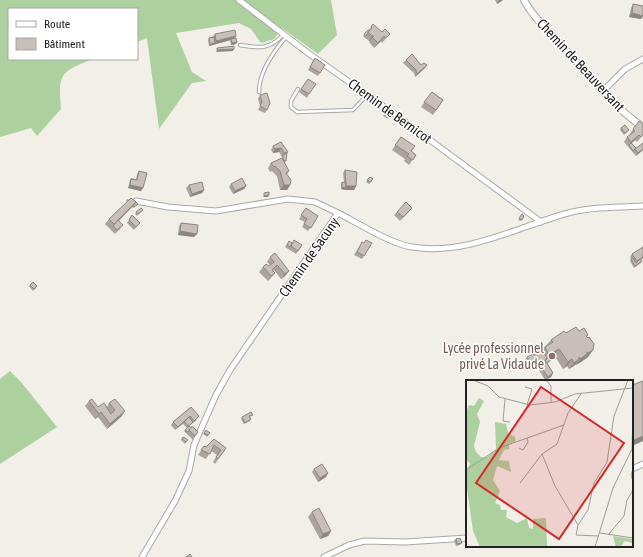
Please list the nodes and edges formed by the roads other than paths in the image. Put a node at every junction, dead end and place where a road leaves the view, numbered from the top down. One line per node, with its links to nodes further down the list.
1 (239, 0): 3 (street, Chemin de Bernicot)
2 (524, 0): 7 (street, Chemin de Beauversant)
3 (285, 35): 4 (lane); 8 (lane); 9 (street, Chemin de Bernicot)
4 (240, 45)
5 (643, 59): 7 (street)
6 (298, 89): 9 (lane)
7 (603, 91): 10 (street, Chemin de Beauversant)
8 (259, 92)
9 (368, 95): 14 (street, Chemin de Bernicot)
10 (643, 127)
11 (136, 201): 13 (street)
12 (643, 206): 14 (street, Chemin de Sacuny)
13 (338, 213): 14 (street, Chemin de Sacuny); 18 (street, Chemin de Sacuny)
14 (541, 222)
15 (643, 464): 16 (street)
16 (633, 469)
17 (466, 538): 19 (street)
18 (142, 557)
19 (324, 557)

